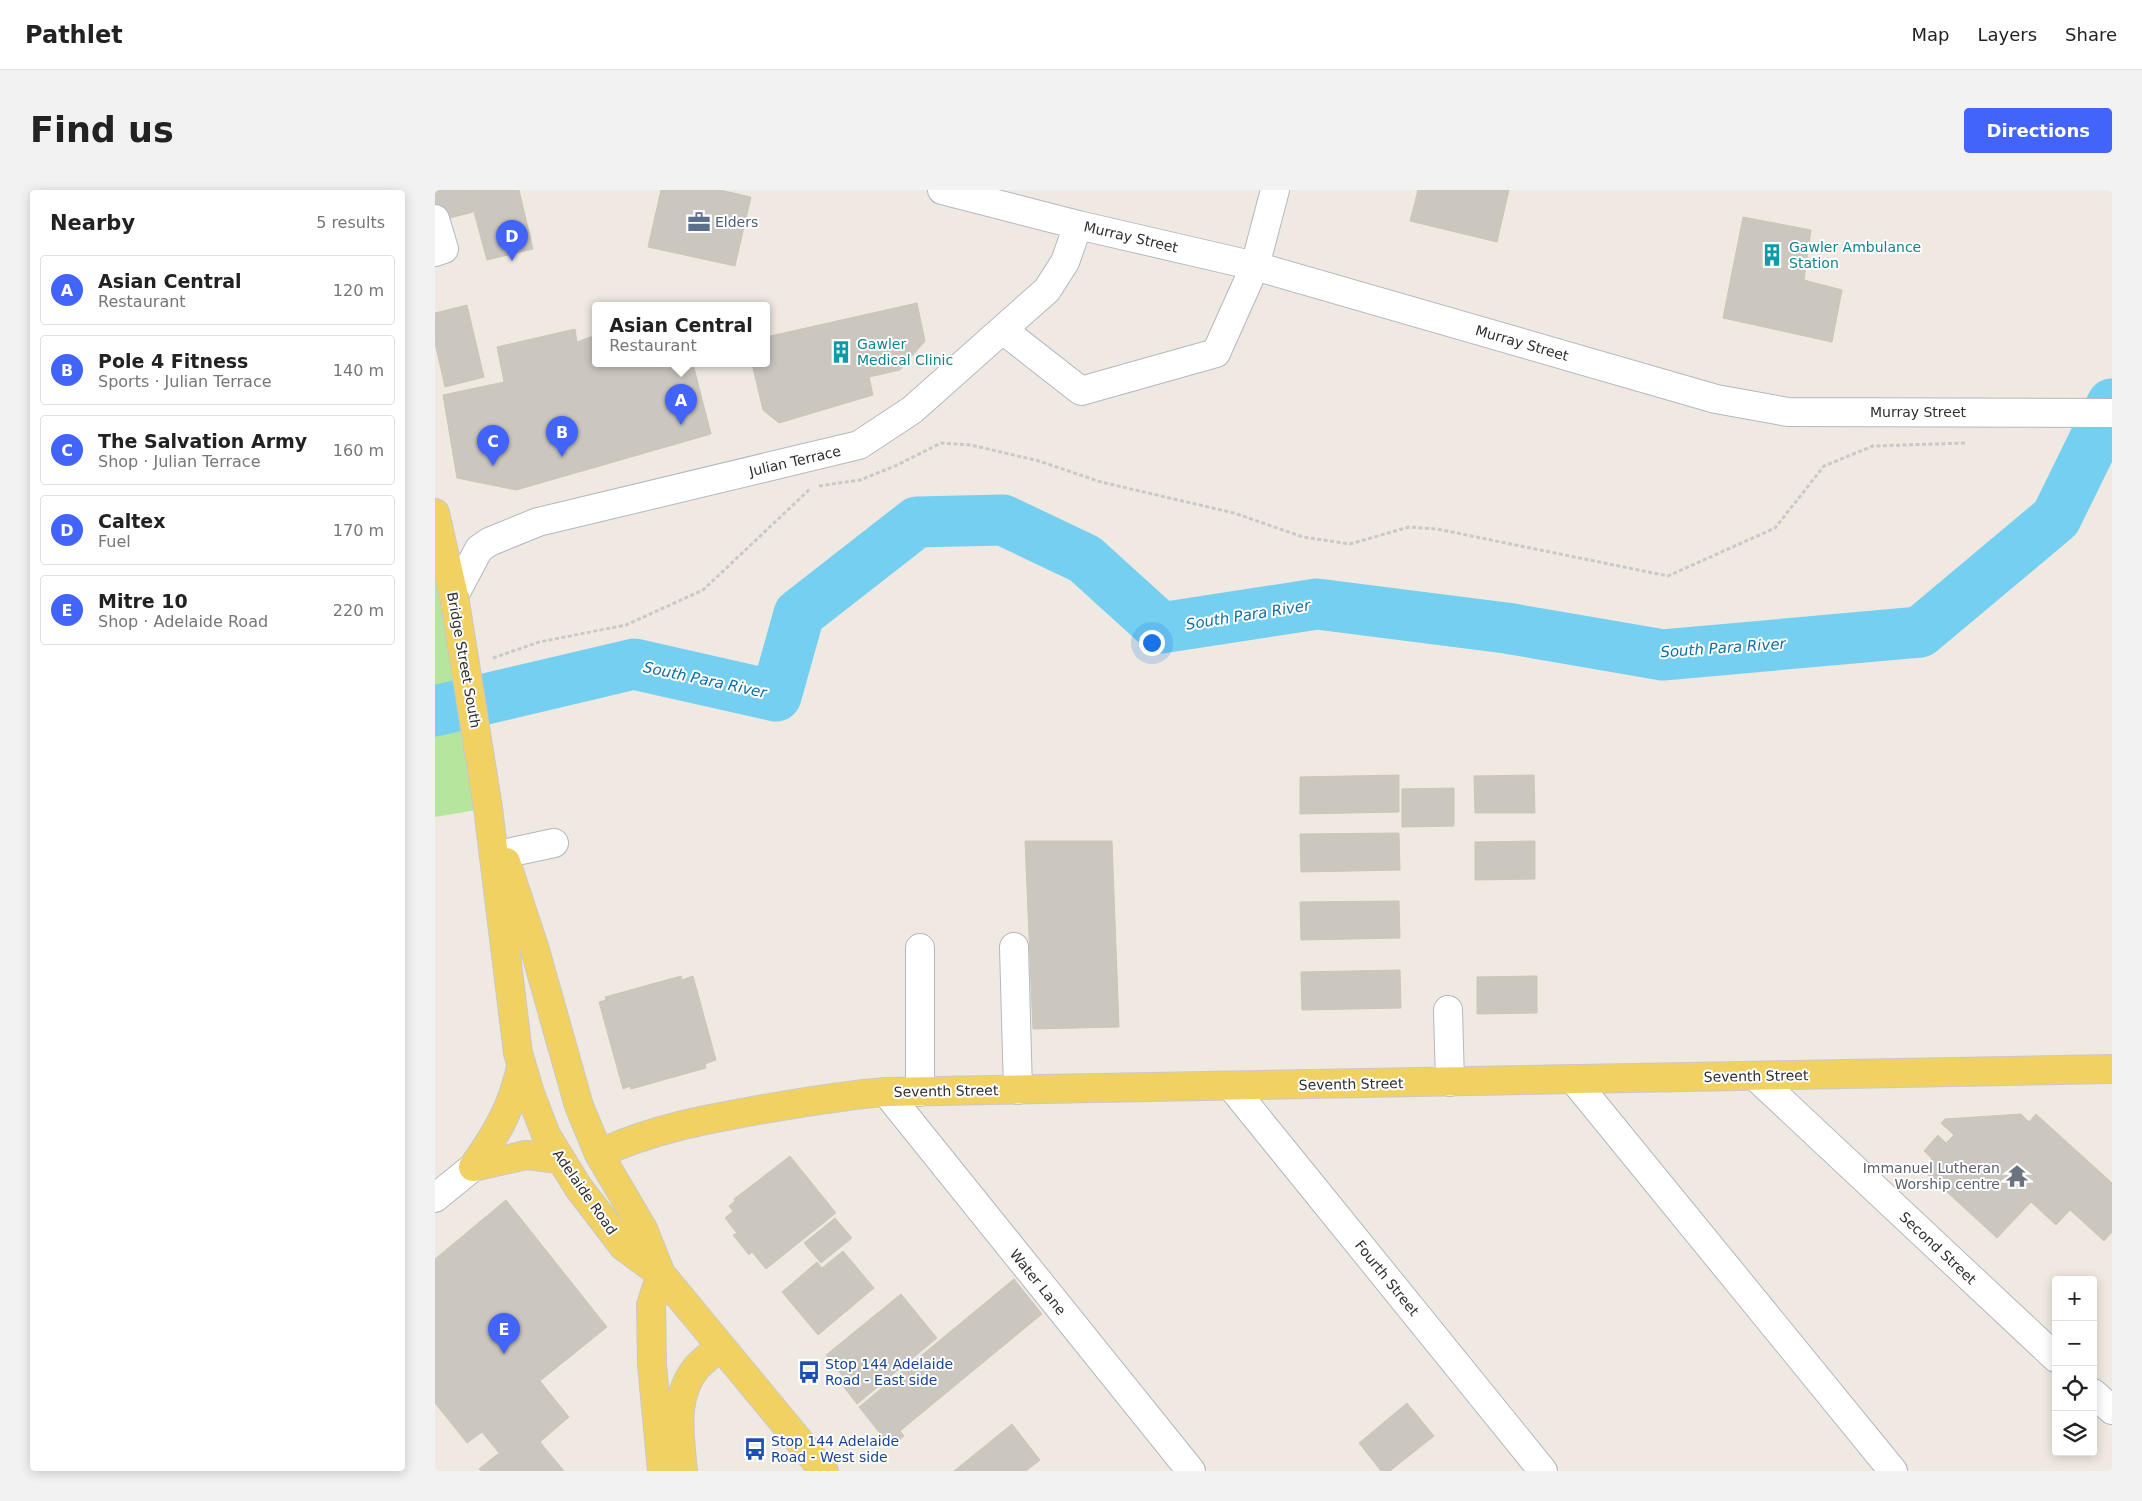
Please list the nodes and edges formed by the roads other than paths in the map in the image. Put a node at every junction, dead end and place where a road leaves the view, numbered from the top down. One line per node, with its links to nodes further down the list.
1 (942, 190): 4 (street, Murray Street)
2 (1275, 190): 6 (street)
3 (435, 219): 5 (street)
4 (1078, 225): 6 (street, Murray Street); 7 (street, Julian Terrace)
5 (435, 252)
6 (1255, 266): 7 (street); 8 (street, Murray Street)
7 (1003, 330): 10 (street, Julian Terrace)
8 (2099, 413)
9 (435, 513): 10 (main road, Bridge Street South)
10 (454, 596): 11 (main road, Bridge Street South, bridge)
11 (489, 808): 13 (main road, Bridge Street South); 18 (main road, Bridge Street South)
12 (555, 843): 13 (street)
13 (503, 854): 17 (main road, Bridge Street South)
14 (1014, 947): 24 (street)
15 (920, 948): 26 (street)
16 (1448, 1010): 22 (street)
17 (559, 1041): 27 (main road, Adelaide Road)
18 (521, 1065): 28 (main road, Adelaide Road); 29 (main road)
19 (2112, 1069): 20 (main road, Seventh Street)
20 (1755, 1076): 21 (main road, Seventh Street); 33 (street, Second Street)
21 (1573, 1080): 22 (main road, Seventh Street); 41 (street)
22 (1450, 1082): 23 (main road, Seventh Street)
23 (1231, 1086): 24 (main road, Seventh Street); 40 (street, Fourth Street)
24 (1018, 1090): 26 (main road, Seventh Street)
25 (886, 1092): 26 (main road, Seventh Street); 27 (main road, Seventh Street); 39 (street, Water Lane)
26 (920, 1092)
27 (599, 1154): 31 (main road, Adelaide Road)
28 (559, 1159): 29 (main road); 31 (main road, Adelaide Road)
29 (473, 1167): 30 (street)
30 (435, 1198)
31 (661, 1274): 32 (main road, Adelaide Road); 36 (main road)
32 (720, 1346): 37 (main road); 38 (main road, Adelaide Road)
33 (2052, 1354)
34 (2097, 1397): 35 (street)
35 (2112, 1410)
36 (662, 1471)
37 (683, 1471)
38 (823, 1471)
39 (1191, 1471)
40 (1543, 1471)
41 (1893, 1471)

